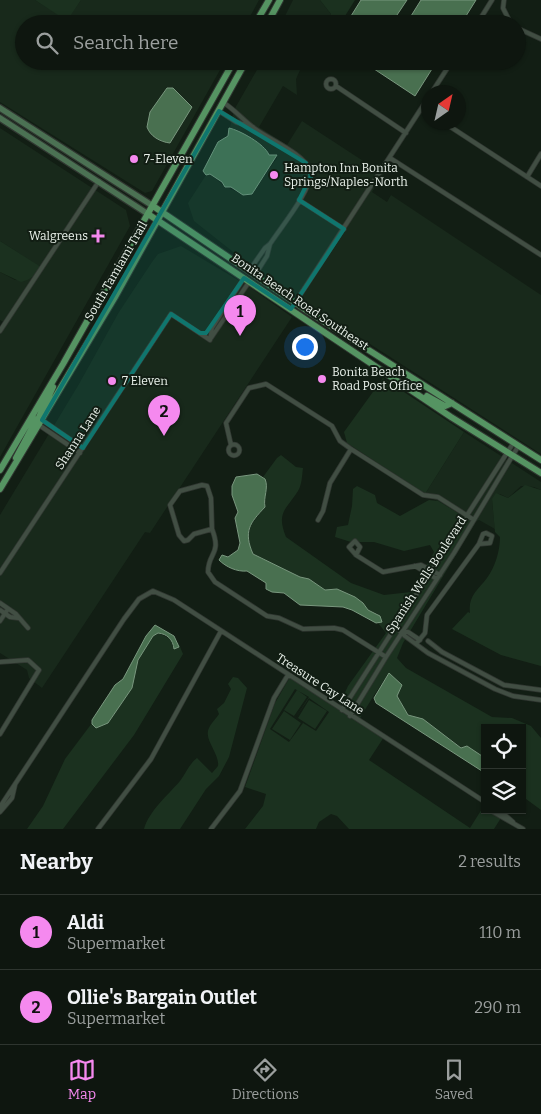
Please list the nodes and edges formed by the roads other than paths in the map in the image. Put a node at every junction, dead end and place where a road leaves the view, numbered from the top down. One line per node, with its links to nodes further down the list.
1 (269, 0): 5 (main road)
2 (280, 0): 6 (main road)
3 (492, 0): 7 (street)
4 (504, 0): 8 (street)
5 (260, 15)
6 (272, 15)
7 (482, 15)
8 (506, 15)
9 (526, 32): 10 (street)
10 (541, 39)
11 (229, 70): 29 (main road, South Tamiami Trail)
12 (241, 70): 16 (main road, South Tamiami Trail)
13 (446, 70): 14 (street)
14 (437, 85)
15 (336, 86): 22 (street)
16 (224, 102): 18 (main road, South Tamiami Trail); 20 (street)
17 (421, 110): 22 (street)
18 (219, 111): 20 (street); 30 (main road, South Tamiami Trail)
19 (1, 113): 26 (main road); 29 (main road)
20 (253, 127): 28 (street)
21 (455, 130): 25 (street)
22 (406, 133): 24 (street)
23 (541, 154): 25 (street)
24 (390, 158): 33 (street); 35 (street)
25 (527, 177): 27 (street)
26 (99, 181): 31 (main road); 41 (street)
27 (541, 186)
28 (299, 200): 33 (street); 34 (street)
29 (153, 206): 30 (main road, Bonita Beach Road Southeast); 31 (main road, South Tamiami Trail)
30 (162, 212): 32 (main road, South Tamiami Trail); 36 (main road, Bonita Beach Road Southeast)
31 (148, 214): 32 (main road, Bonita Beach Road Southeast); 44 (main road, South Tamiami Trail)
32 (158, 220): 38 (main road, Bonita Beach Road Southeast); 48 (main road, South Tamiami Trail)
33 (344, 229): 39 (street)
34 (270, 244): 36 (street); 37 (street)
35 (541, 254)
36 (249, 271): 37 (main road, Bonita Beach Road Southeast)
37 (255, 275): 39 (main road, Bonita Beach Road Southeast)
38 (247, 280): 39 (main road, Bonita Beach Road Southeast); 40 (street); 43 (street)
39 (293, 306): 45 (main road, Bonita Beach Road Southeast); 46 (main road, Bonita Beach Road Southeast)
40 (212, 328): 42 (street); 43 (street)
41 (0, 331)
42 (200, 334): 43 (street); 51 (street, Shanna Lane)
43 (210, 340)
44 (58, 374): 47 (main road, South Tamiami Trail); 48 (main road)
45 (393, 378): 46 (main road); 54 (main road, Bonita Beach Road Southeast)
46 (452, 404): 49 (main road, Bonita Beach Road Southeast)
47 (33, 417): 56 (main road, South Tamiami Trail); 57 (main road)
48 (41, 422): 51 (street); 53 (street); 57 (main road, South Tamiami Trail)
49 (516, 444): 54 (street, Spanish Wells Boulevard); 55 (main road, Bonita Beach Road Southeast)
50 (231, 445): 52 (street)
51 (83, 448): 53 (street, Shanna Lane)
52 (351, 449): 60 (street); 61 (street)
53 (80, 453): 66 (street, Shanna Lane)
54 (510, 454): 58 (main road, Bonita Beach Road Southeast); 60 (street, Spanish Wells Boulevard); 62 (street, Spanish Wells Boulevard)
55 (541, 460)
56 (0, 470)
57 (10, 473): 59 (main road, South Tamiami Trail)
58 (541, 473)
59 (0, 490)
60 (467, 515): 62 (street); 67 (street, Spanish Wells Boulevard)
61 (318, 520)
62 (474, 520): 68 (street, Spanish Wells Boulevard)
63 (212, 529): 63 (street); 82 (street)
64 (479, 544): 79 (street)
65 (356, 555): 67 (street)
66 (0, 573)
67 (431, 573): 68 (street); 75 (street, Spanish Wells Boulevard)
68 (439, 577): 78 (street, Spanish Wells Boulevard)
69 (0, 603): 70 (street)
70 (8, 609): 72 (street); 73 (street)
71 (0, 610): 72 (street)
72 (5, 613): 73 (street); 74 (street)
73 (18, 618): 76 (street)
74 (0, 621)
75 (395, 626): 78 (street); 82 (street, Spanish Wells Boulevard)
76 (28, 628)
77 (221, 631): 85 (street, Treasure Cay Lane); 93 (street, Treasure Cay Lane); 102 (street)
78 (403, 632): 79 (street); 81 (street); 83 (street, Spanish Wells Boulevard)
79 (420, 640): 81 (street)
80 (428, 640): 86 (street)
81 (416, 644): 88 (street)
82 (378, 652): 83 (street); 90 (street, Spanish Wells Boulevard)
83 (386, 657): 91 (street, Spanish Wells Boulevard)
84 (0, 662): 92 (street)
85 (288, 675): 90 (street, Treasure Cay Lane); 103 (street)
86 (524, 688): 87 (street); 88 (street)
87 (541, 690)
88 (523, 697): 89 (street)
89 (541, 700)
90 (342, 710): 91 (street, Treasure Cay Lane)
91 (350, 716): 94 (street, Treasure Cay Lane)
92 (0, 734)
93 (16, 783): 97 (street); 98 (street)
94 (477, 798): 95 (street, Treasure Cay Lane); 96 (street, Treasure Cay Lane)
95 (481, 800)
96 (481, 802)
97 (0, 807)
98 (0, 812)
99 (497, 814): 101 (street)
100 (504, 814): 101 (street)
101 (516, 825): 104 (street)
102 (98, 829)
103 (211, 829)
104 (523, 829)

